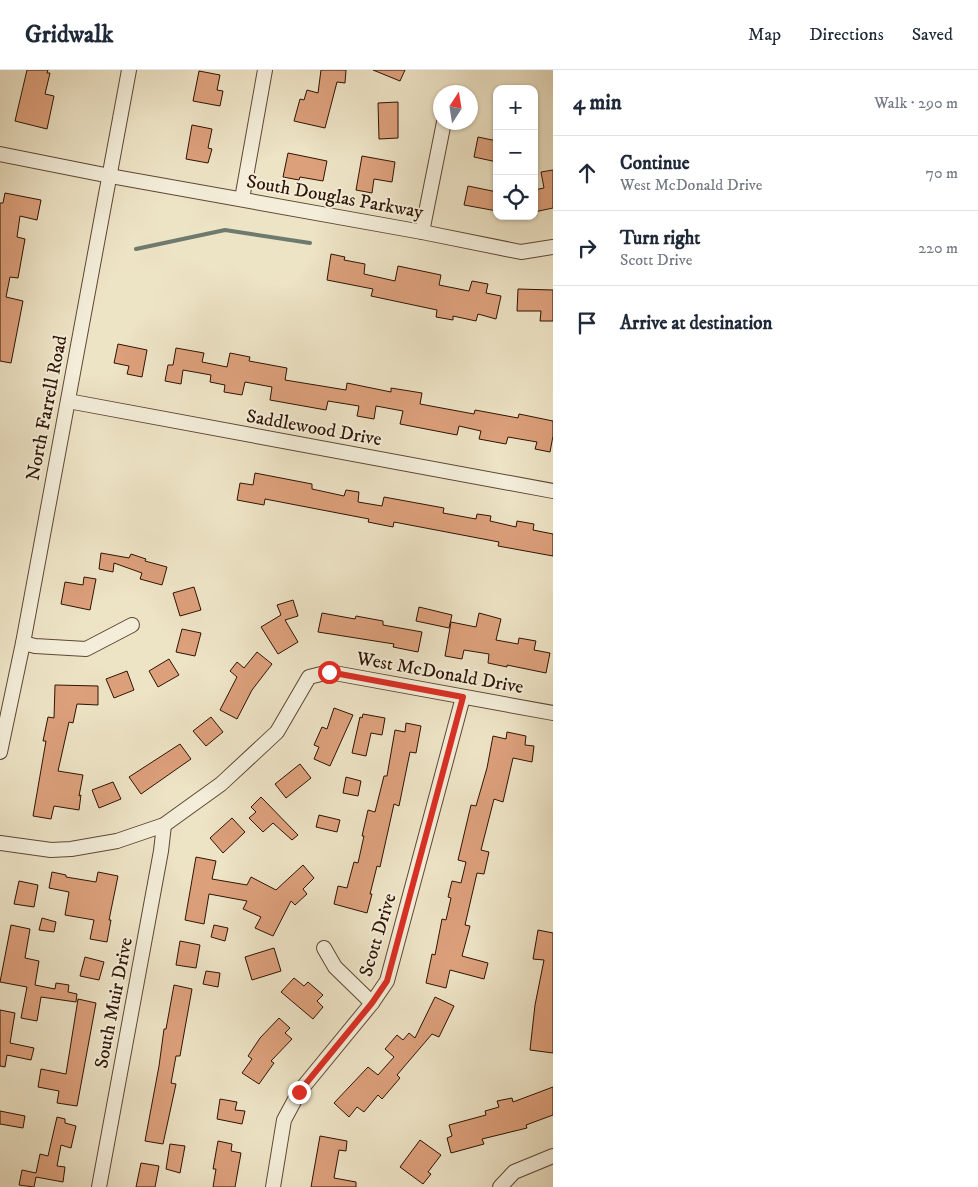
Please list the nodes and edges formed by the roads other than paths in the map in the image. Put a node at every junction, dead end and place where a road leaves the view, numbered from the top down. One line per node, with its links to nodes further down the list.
1 (129, 70): 5 (street, North Farrell Road)
2 (265, 70): 6 (street)
3 (442, 130): 7 (street)
4 (0, 154): 5 (street, South Douglas Parkway)
5 (110, 176): 6 (street, South Douglas Parkway); 9 (street, North Farrell Road)
6 (242, 199): 7 (street, South Douglas Parkway)
7 (422, 232): 8 (street, South Douglas Parkway)
8 (553, 247)
9 (68, 401): 10 (street, Saddlewood Drive); 12 (street, North Farrell Road)
10 (553, 491)
11 (132, 625): 12 (street)
12 (23, 643): 15 (street, North Farrell Road)
13 (463, 697): 14 (street, West McDonald Drive); 16 (street, West McDonald Drive); 19 (street, Scott Drive)
14 (553, 713)
15 (0, 752)
16 (164, 825): 17 (street, West McDonald Drive); 21 (street, South Muir Drive)
17 (0, 843)
18 (324, 948): 19 (street)
19 (372, 1003): 22 (street, Scott Drive)
20 (553, 1156): 23 (street)
21 (99, 1187)
22 (273, 1187)
23 (500, 1187)

